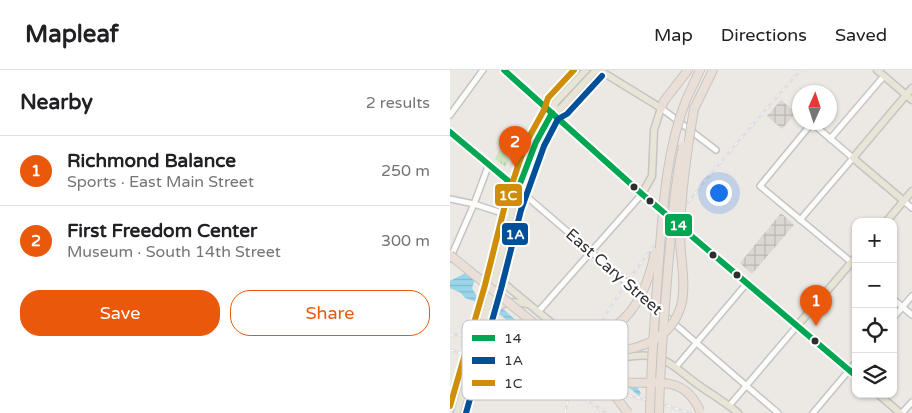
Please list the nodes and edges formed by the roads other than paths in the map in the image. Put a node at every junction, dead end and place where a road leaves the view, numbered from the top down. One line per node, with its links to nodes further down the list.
1 (483, 70): 15 (street)
2 (504, 70): 14 (main road)
3 (586, 70): 14 (main road)
4 (598, 70): 13 (main road); 14 (main road)
5 (688, 70): 13 (highway)
6 (700, 70): 32 (highway, bridge)
7 (713, 70): 12 (highway)
8 (877, 70): 9 (main road)
9 (884, 76): 11 (main road); 19 (street)
10 (912, 88): 11 (main road)
11 (909, 98): 21 (main road)
12 (695, 107): 56 (highway, bridge); 72 (highway, bridge)
13 (661, 108): 20 (street); 25 (main road)
14 (552, 113): 23 (main road); 25 (main road)
15 (450, 115)
16 (806, 130): 33 (street)
17 (820, 130): 19 (street)
18 (450, 132): 22 (main road, East Cary Street)
19 (830, 139): 21 (street)
20 (716, 150)
21 (853, 158): 27 (main road); 33 (street)
22 (489, 164): 23 (main road, East Cary Street); 28 (street)
23 (518, 189): 30 (main road); 34 (street, East Cary Street)
24 (912, 191): 27 (main road)
25 (642, 194): 34 (street); 39 (main road)
26 (450, 199): 28 (street)
27 (904, 201): 29 (street); 31 (main road)
28 (474, 204): 30 (street); 35 (street)
29 (912, 208)
30 (511, 216): 38 (main road)
31 (889, 218)
32 (662, 219): 53 (highway, bridge); 71 (highway, bridge)
33 (800, 220): 36 (street)
34 (592, 252): 45 (street); 55 (street, East Cary Street)
35 (450, 257): 44 (highway, bridge); 49 (highway, bridge)
36 (852, 260)
37 (853, 263): 54 (main road)
38 (496, 277): 42 (main road); 48 (main road)
39 (747, 284): 54 (main road); 55 (street)
40 (912, 296): 43 (street)
41 (897, 302): 43 (street)
42 (528, 304): 45 (main road); 48 (main road)
43 (903, 307): 46 (street); 47 (street)
44 (520, 312): 50 (highway, bridge); 51 (highway, bridge)
45 (538, 312): 52 (main road)
46 (897, 314)
47 (912, 315)
48 (484, 318)
49 (530, 320)
50 (530, 320)
51 (533, 320)
52 (548, 320)
53 (623, 320)
54 (797, 326): 60 (main road); 63 (street)
55 (697, 343): 58 (street); 63 (street, East Cary Street)
56 (628, 349)
57 (628, 358): 58 (main road)
58 (676, 367): 68 (main road)
59 (852, 367): 60 (street)
60 (849, 370): 61 (main road); 76 (street)
61 (852, 373)
62 (628, 382): 73 (highway, bridge)
63 (746, 386): 68 (street); 75 (street, East Cary Street)
64 (462, 397): 69 (main road)
65 (883, 398): 77 (main road)
66 (618, 400): 70 (highway, bridge)
67 (912, 402): 77 (street)
68 (729, 406): 74 (main road)
69 (458, 411)
70 (628, 413)
71 (650, 413)
72 (660, 413)
73 (701, 413)
74 (738, 413)
75 (778, 413)
76 (813, 413)
77 (901, 413)

